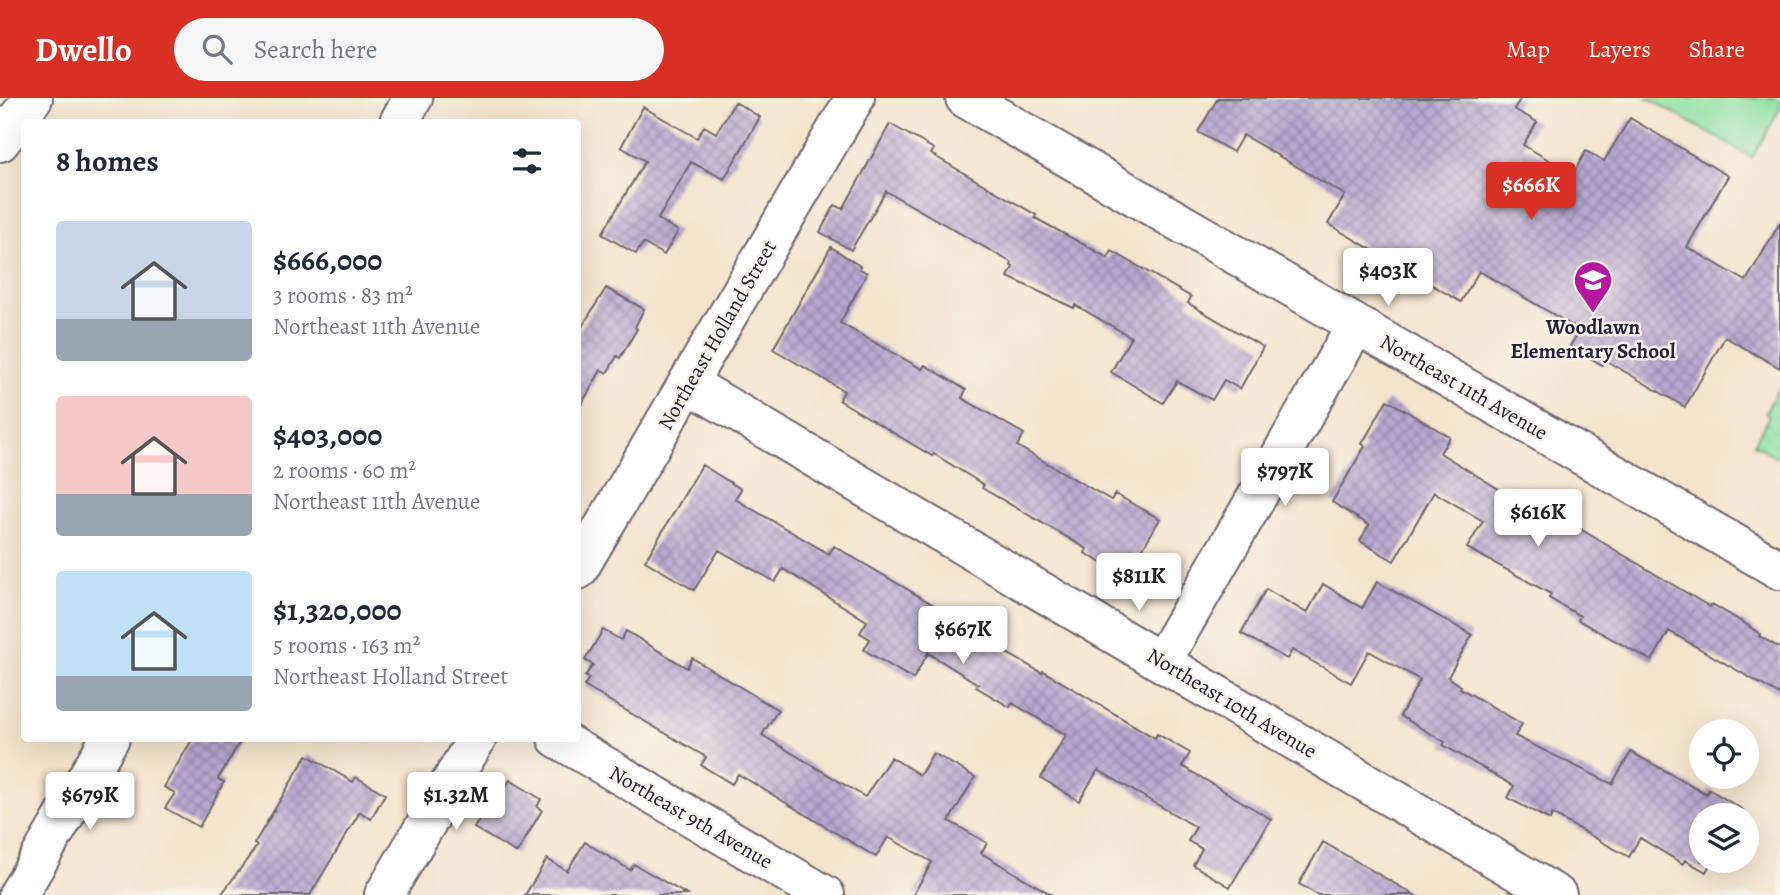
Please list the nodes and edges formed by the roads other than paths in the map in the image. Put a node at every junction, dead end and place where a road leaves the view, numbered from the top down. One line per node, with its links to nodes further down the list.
1 (413, 98): 4 (street)
2 (855, 98): 8 (street, Northeast Holland Street)
3 (965, 98): 7 (street, Northeast 11th Avenue)
4 (401, 119)
5 (21, 122): 6 (street)
6 (0, 142)
7 (1356, 325): 10 (street, Northeast 11th Avenue); 11 (street)
8 (689, 384): 9 (street, Northeast Holland Street); 11 (street, Northeast 10th Avenue)
9 (581, 565)
10 (1780, 570)
11 (1162, 661): 18 (street, Northeast 10th Avenue)
12 (108, 742): 15 (street)
13 (475, 742): 16 (street)
14 (564, 742): 17 (street, Northeast 9th Avenue)
15 (18, 895)
16 (384, 895)
17 (825, 895)
18 (1557, 895)

